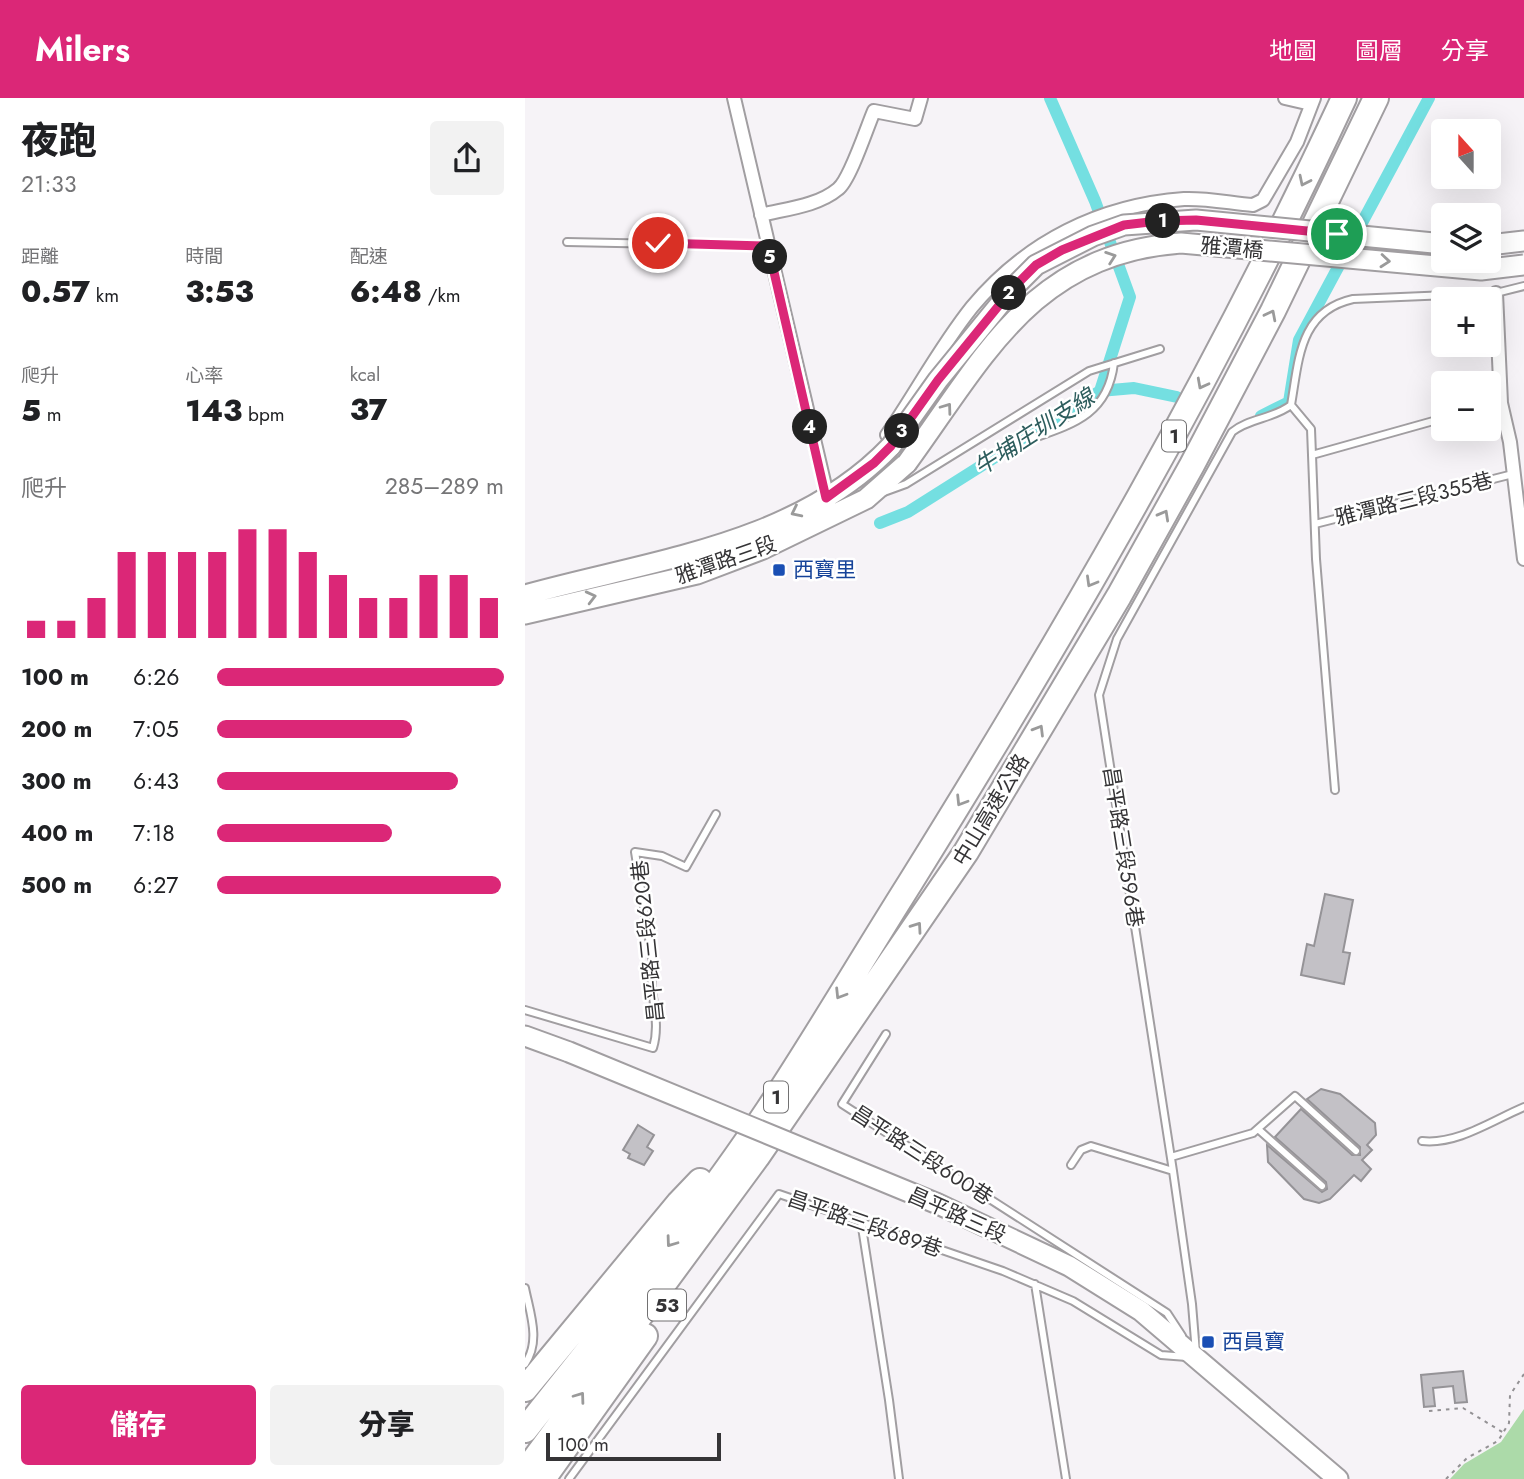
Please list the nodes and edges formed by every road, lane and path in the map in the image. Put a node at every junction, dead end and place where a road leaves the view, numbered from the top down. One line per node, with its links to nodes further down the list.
1 (734, 98): 7 (street)
2 (921, 98): 7 (street)
3 (1285, 98): 6 (street)
4 (1344, 98): 40 (highway, 中山高速公路 / 1, one-way to 40)
5 (1376, 98): 40 (highway, 中山高速公路 / 1, one-way to 5)
6 (1313, 101): 27 (street)
7 (761, 215): 12 (street)
8 (1524, 241): 11 (street)
9 (567, 242): 12 (lane)
10 (1431, 243): 23 (street, 雅潭橋, bridge)
11 (1501, 244)
12 (768, 246): 27 (street)
13 (1524, 265): 25 (street, 雅潭橋, one-way to 13, bridge)
14 (1524, 286): 15 (lane)
15 (1501, 292)
16 (1431, 296): 19 (lane)
17 (1160, 349): 18 (lane)
18 (1112, 363): 22 (lane); 28 (lane)
19 (1291, 405): 24 (lane); 44 (lane, 昌平路三段596巷)
20 (1431, 422): 24 (lane)
21 (1501, 427): 26 (street, 雅潭路三段355巷)
22 (1031, 439)
23 (891, 446): 27 (street, 雅潭路三段)
24 (1312, 455): 30 (lane)
25 (907, 463): 28 (street, 雅潭路三段)
26 (1513, 474): 30 (lane, 雅潭路三段355巷); 31 (street, 雅潭路三段355巷)
27 (826, 498): 29 (street); 32 (street, 雅潭路三段, one-way to 32)
28 (866, 499): 29 (street, 雅潭路三段)
29 (836, 515): 33 (street, 雅潭路三段, one-way to 29)
30 (1315, 524): 34 (lane)
31 (1524, 559)
32 (525, 595)
33 (525, 614)
34 (1335, 790)
35 (716, 814): 36 (lane, 昌平路三段620巷)
36 (525, 1010)
37 (886, 1034): 51 (lane, 昌平路三段600巷)
38 (525, 1036): 51 (street, 昌平路三段, bridge)
39 (1524, 1107): 42 (lane)
40 (774, 1118): 54 (highway); 56 (highway, 中山高速公路 / 1, one-way to 56); 58 (highway, 中山高速公路 / 1, one-way to 40); 59 (highway, 53)
41 (1258, 1129): 43 (lane); 44 (lane); 47 (lane)
42 (1422, 1141)
43 (1356, 1151)
44 (1171, 1157): 46 (lane, 昌平路三段596巷)
45 (1071, 1165): 46 (lane)
46 (1173, 1171): 51 (lane, 昌平路三段596巷)
47 (1322, 1186)
48 (861, 1221): 49 (lane, 昌平路三段689巷); 60 (lane, 昌平路三段689巷); 61 (lane)
49 (1035, 1284): 51 (lane, 昌平路三段689巷); 62 (lane)
50 (525, 1288): 52 (lane)
51 (1196, 1358): 63 (street, 昌平路三段)
52 (525, 1364)
53 (1524, 1374): 57 (path)
54 (525, 1389)
55 (1429, 1411): 57 (path)
56 (525, 1430)
57 (1504, 1433): 64 (path)
58 (525, 1472)
59 (543, 1479)
60 (569, 1479)
61 (899, 1479)
62 (1066, 1479)
63 (1338, 1479)
64 (1446, 1479)

